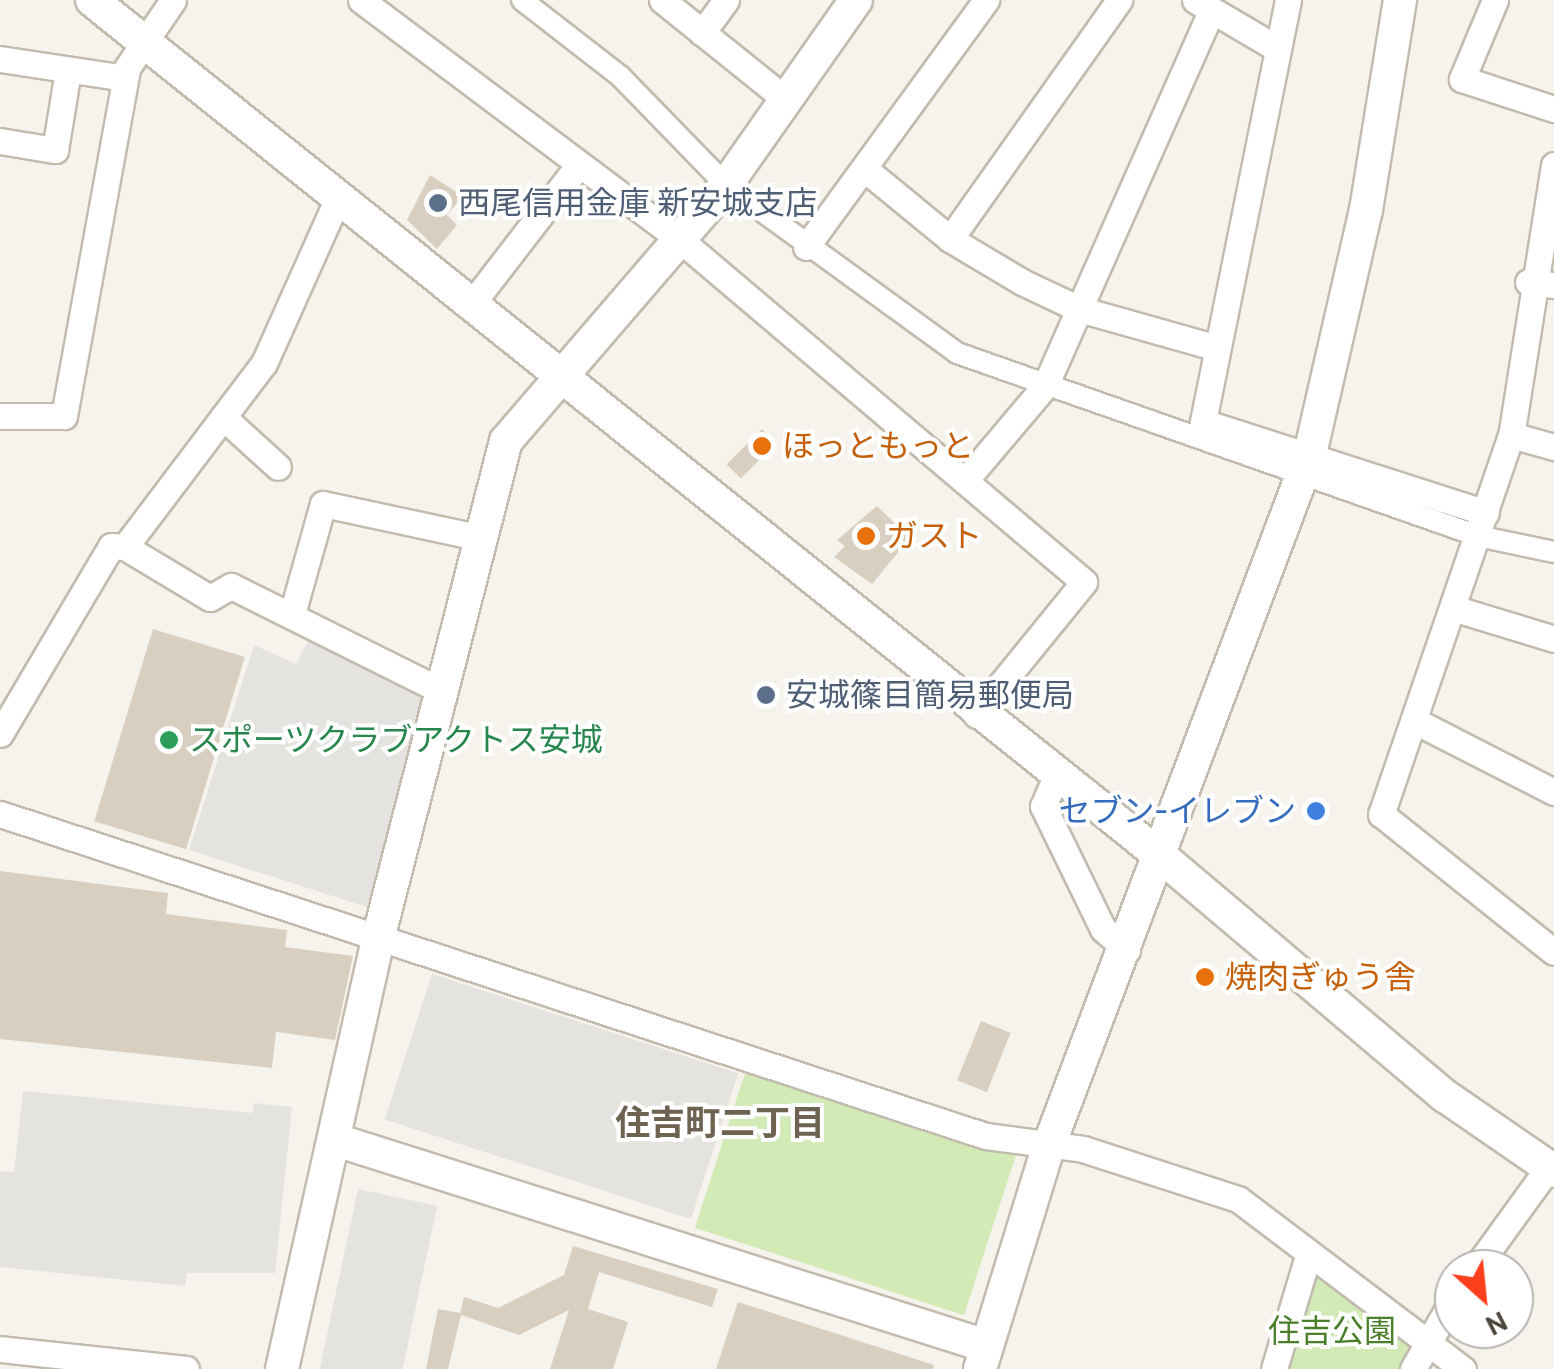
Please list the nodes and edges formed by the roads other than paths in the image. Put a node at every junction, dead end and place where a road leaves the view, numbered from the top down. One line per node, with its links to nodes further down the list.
1 (92, 0): 15 (street)
2 (173, 0): 15 (street)
3 (361, 0): 24 (street)
4 (522, 0): 26 (street)
5 (662, 0): 14 (street)
6 (726, 0): 14 (street)
7 (856, 0): 20 (street)
8 (986, 0): 25 (street)
9 (1119, 0): 29 (street)
10 (1288, 0): 16 (street)
11 (1400, 0): 41 (street)
12 (1495, 0): 21 (street)
13 (1203, 6): 16 (street); 33 (street)
14 (702, 33): 20 (street)
15 (140, 41): 19 (street); 27 (street)
16 (1278, 49): 34 (street)
17 (0, 59): 18 (street)
18 (68, 71): 19 (street); 22 (street)
19 (125, 78): 37 (street)
20 (784, 98): 26 (street)
21 (1554, 108)
22 (0, 141)
23 (1554, 165): 31 (street)
24 (578, 166): 28 (street); 32 (street)
25 (866, 170): 29 (street); 30 (street)
26 (726, 185): 28 (street); 30 (street)
27 (336, 200): 32 (street); 38 (street)
28 (678, 238): 35 (street); 43 (street)
29 (950, 239): 33 (street)
30 (806, 247): 36 (street)
31 (1541, 284): 39 (street)
32 (470, 306): 35 (street)
33 (1079, 309): 34 (street); 36 (street)
34 (1218, 348): 41 (street)
35 (556, 375): 45 (street); 52 (street)
36 (1045, 386): 41 (street); 43 (street)
37 (0, 416)
38 (224, 417): 42 (street); 46 (street)
39 (1511, 435): 40 (street); 44 (street)
40 (1554, 447)
41 (1305, 465): 44 (street); 58 (street)
42 (278, 468)
43 (968, 477): 52 (street)
44 (1482, 525): 47 (street); 48 (street)
45 (482, 538): 49 (street); 51 (street)
46 (125, 547): 49 (street); 54 (street)
47 (1554, 552)
48 (1456, 609): 50 (street); 53 (street)
49 (292, 614): 51 (street)
50 (1554, 639)
51 (442, 691): 59 (street)
52 (976, 716): 55 (street)
53 (1417, 722): 56 (street); 61 (street)
54 (0, 734)
55 (1056, 776): 58 (street); 60 (street)
56 (1554, 792)
57 (0, 814): 59 (street)
58 (1163, 858): 60 (street); 64 (street)
59 (378, 938): 62 (street); 63 (street)
60 (1127, 950): 63 (street)
61 (1554, 952)
62 (336, 1140): 70 (street); 72 (street)
63 (1048, 1148): 66 (street); 70 (street)
64 (1552, 1167): 65 (street)
65 (1490, 1249)
66 (1308, 1256): 68 (street); 73 (street)
67 (1434, 1326): 68 (street)
68 (1422, 1343): 74 (street); 75 (street)
69 (0, 1349): 71 (street)
70 (983, 1357)
71 (186, 1369)
72 (282, 1369)
73 (1274, 1369)
74 (1414, 1369)
75 (1463, 1369)

